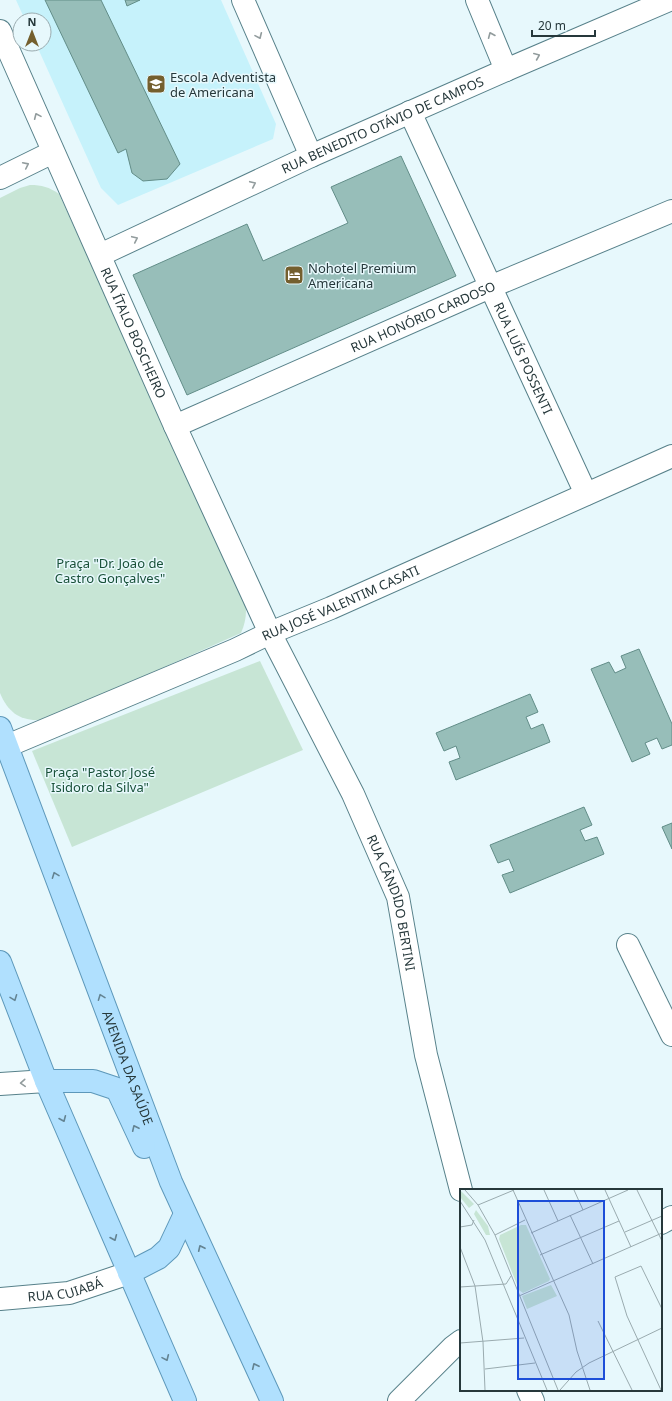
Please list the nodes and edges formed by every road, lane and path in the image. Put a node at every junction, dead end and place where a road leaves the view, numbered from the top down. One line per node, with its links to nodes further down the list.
1 (243, 0): 8 (street, one-way to 8)
2 (477, 0): 5 (street, one-way to 2)
3 (669, 0): 5 (street, RUA BENEDITO OTÁVIO DE CAMPOS, one-way to 3)
4 (0, 31): 7 (street, RUA ÍTALO BOSCHEIRO, one-way to 4)
5 (506, 70): 6 (street, RUA BENEDITO OTÁVIO DE CAMPOS)
6 (410, 112): 8 (street, RUA BENEDITO OTÁVIO DE CAMPOS); 12 (street, RUA LUÍS POSSENTI)
7 (53, 152): 9 (street, one-way to 7); 11 (street, RUA ÍTALO BOSCHEIRO)
8 (311, 156): 11 (street, RUA BENEDITO OTÁVIO DE CAMPOS, one-way to 8)
9 (0, 178)
10 (672, 211): 12 (street, RUA HONÓRIO CARDOSO)
11 (100, 255): 13 (street, RUA ÍTALO BOSCHEIRO)
12 (490, 287): 13 (street, RUA HONÓRIO CARDOSO); 15 (street, RUA LUÍS POSSENTI)
13 (175, 426): 16 (street, RUA ÍTALO BOSCHEIRO)
14 (672, 456): 15 (street, RUA JOSÉ VALENTIM CASATI)
15 (586, 494): 16 (street, RUA JOSÉ VALENTIM CASATI)
16 (270, 633): 17 (street, RUA JOSÉ VALENTIM CASATI); 24 (street, RUA CÂNDIDO BERTINI)
17 (3, 737): 23 (main road, AVENIDA DA SAÚDE, one-way to 17)
18 (628, 945): 20 (street)
19 (0, 962): 21 (main road, one-way to 21)
20 (672, 1035)
21 (46, 1081): 22 (street, one-way to 22); 23 (main road, one-way to 21); 28 (main road, one-way to 28)
22 (0, 1084)
23 (171, 1182): 25 (main road, AVENIDA DA SAÚDE)
24 (461, 1189)
25 (185, 1214): 28 (main road); 33 (main road, AVENIDA DA SAÚDE, one-way to 25)
26 (672, 1217): 27 (street)
27 (662, 1222)
28 (129, 1273): 29 (street, RUA CUIABÁ); 32 (main road, one-way to 32)
29 (0, 1299)
30 (460, 1342): 34 (street)
31 (528, 1391): 35 (street)
32 (185, 1401)
33 (272, 1401)
34 (399, 1401)
35 (533, 1401)

